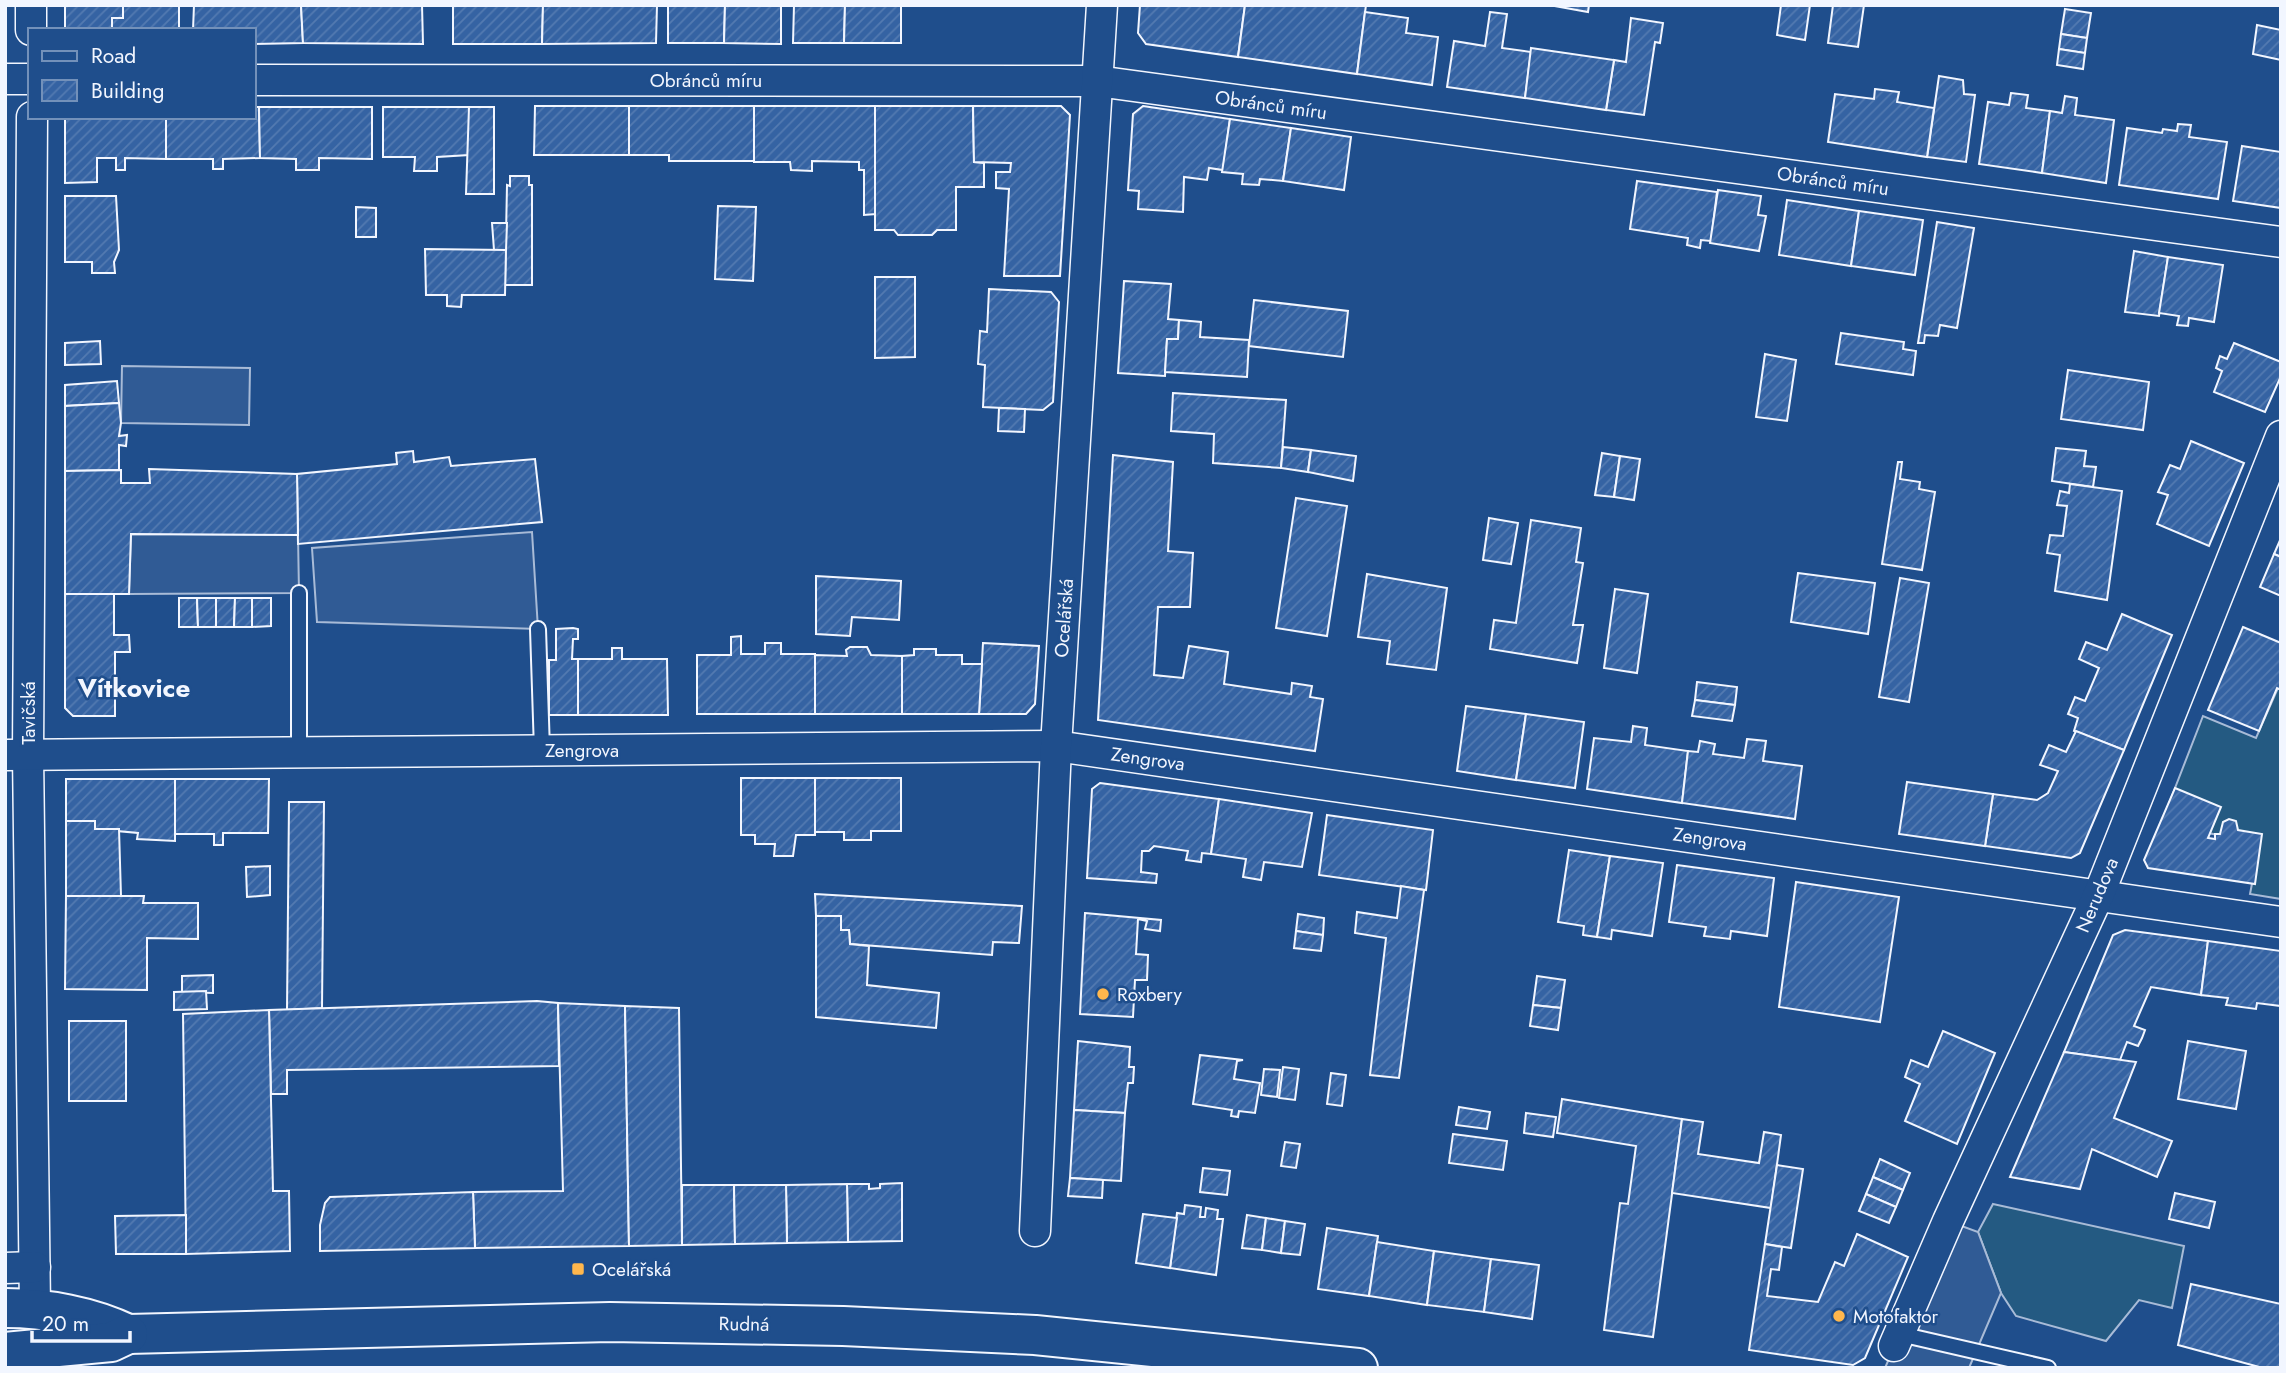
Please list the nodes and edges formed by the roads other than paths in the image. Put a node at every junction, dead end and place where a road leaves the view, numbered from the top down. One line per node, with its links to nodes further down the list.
1 (31, 5): 3 (street)
2 (1102, 5): 7 (street, Ocelářská)
3 (31, 28)
4 (5, 79): 5 (street)
5 (28, 79)
6 (256, 79): 7 (street, Obránců míru)
7 (1097, 81): 9 (street, Obránců míru); 13 (street, Ocelářská)
8 (32, 119): 16 (street, Tavičská)
9 (2281, 242)
10 (2281, 436): 17 (street, Nerudova)
11 (299, 593): 15 (lane)
12 (538, 629): 14 (lane)
13 (1056, 746): 14 (street, Zengrova); 17 (street, Zengrova); 19 (street, Ocelářská)
14 (542, 750): 15 (street, Zengrova)
15 (299, 752): 16 (street, Zengrova)
16 (17, 755): 20 (street, Tavičská)
17 (2099, 894): 18 (street, Zengrova); 24 (street, Nerudova)
18 (2281, 922)
19 (1035, 1231)
20 (35, 1267): 21 (street); 22 (street, Tavičská)
21 (5, 1268)
22 (20, 1308): 23 (main road, Rudná)
23 (128, 1334): 25 (main road, Rudná); 26 (main road, Rudná)
24 (1897, 1340): 27 (lane)
25 (25, 1357)
26 (1358, 1368)
27 (2048, 1368)

